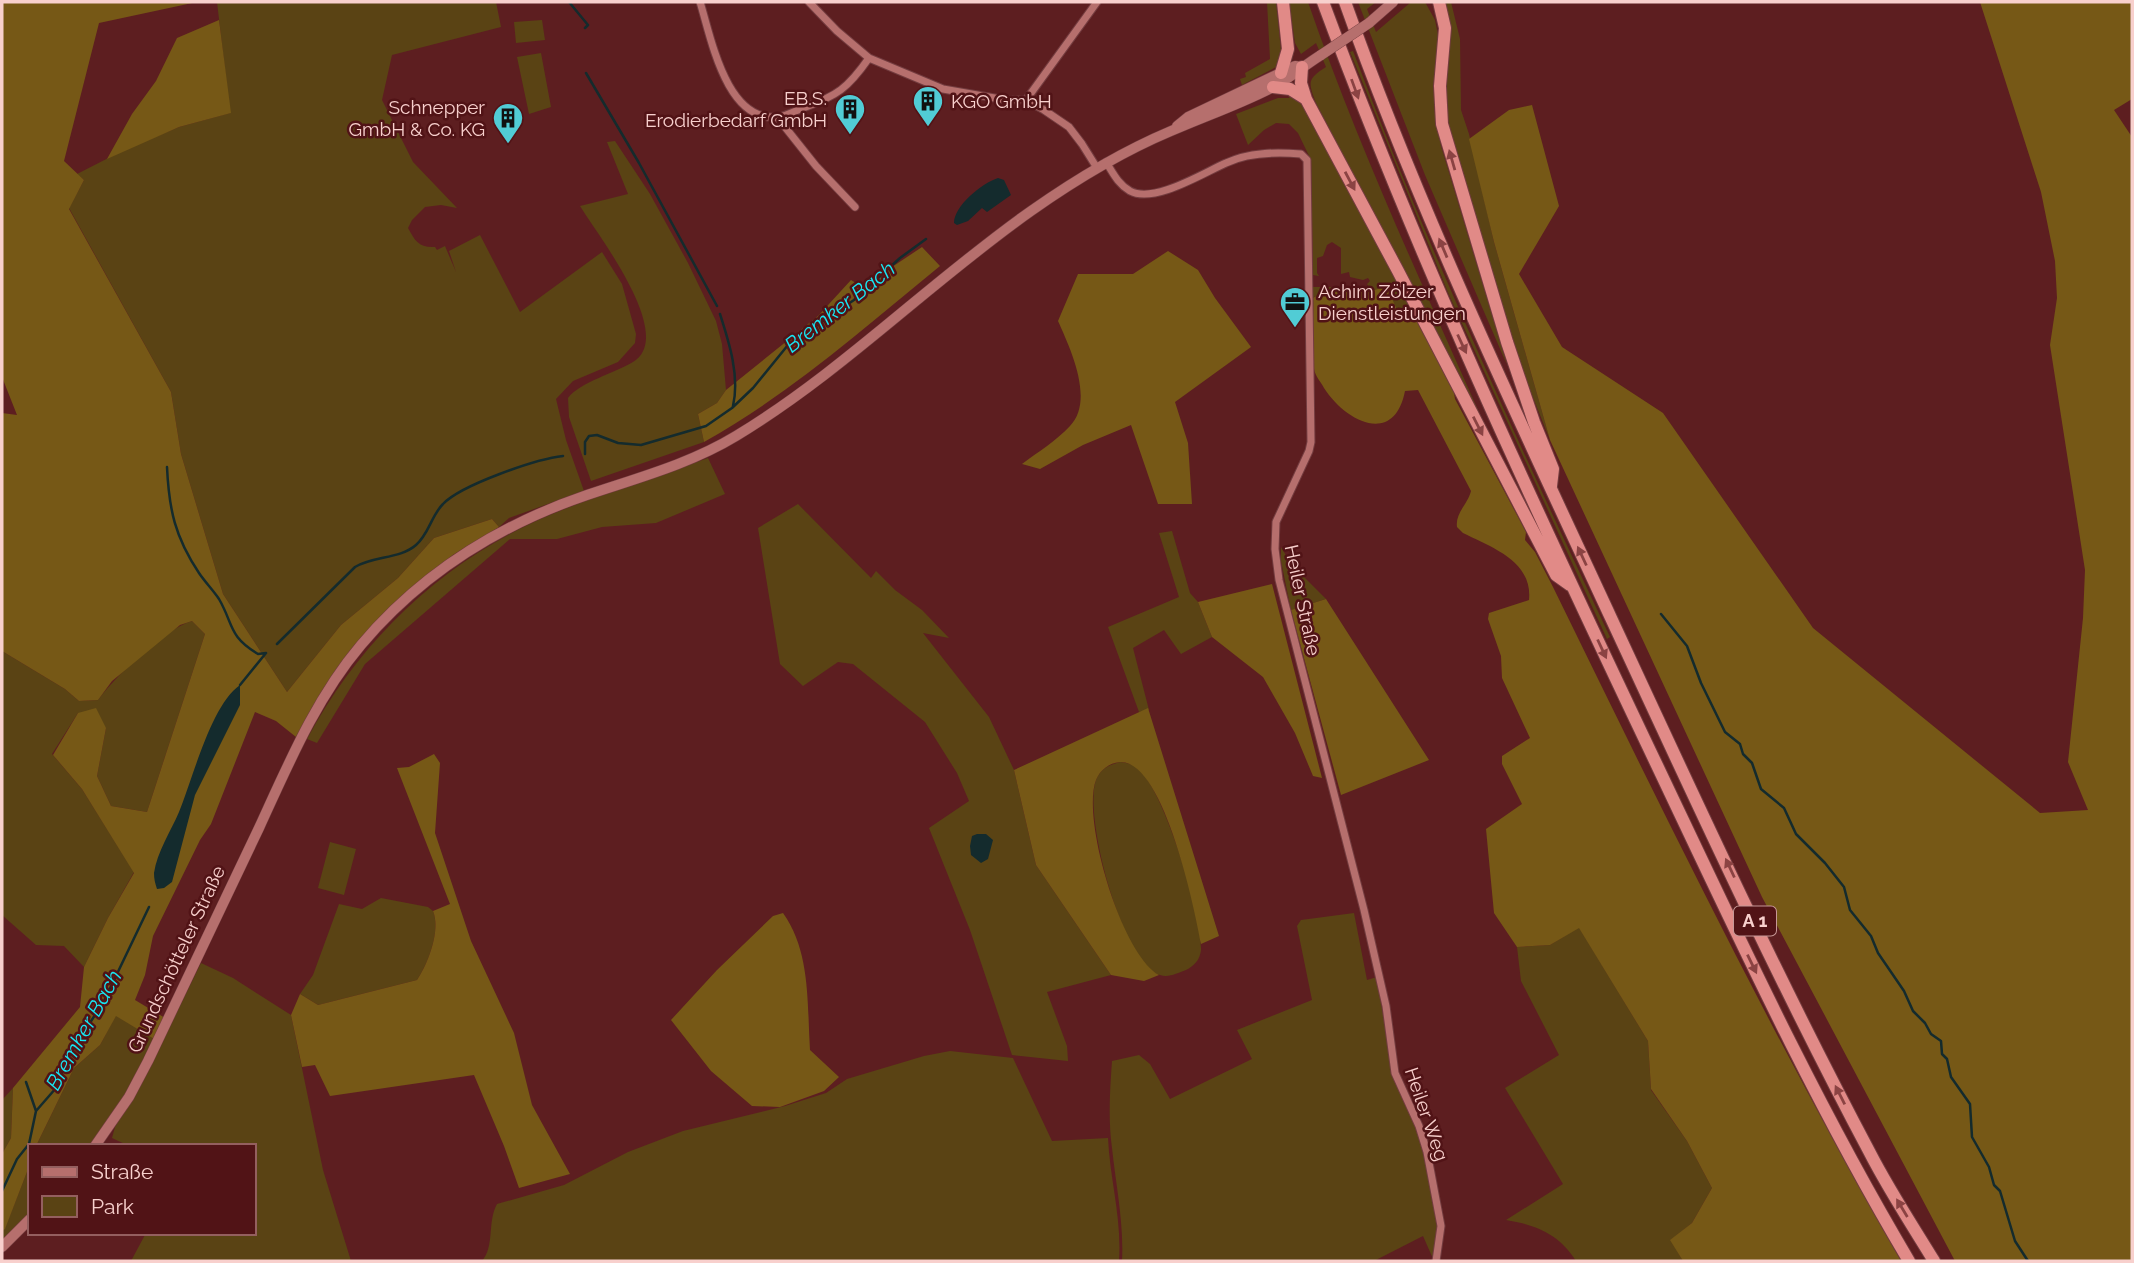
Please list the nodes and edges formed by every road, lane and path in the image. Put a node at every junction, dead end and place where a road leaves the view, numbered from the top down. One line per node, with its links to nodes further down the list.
1 (700, 2): 18 (street)
2 (809, 2): 12 (street)
3 (1097, 2): 17 (street)
4 (1283, 2): 11 (highway)
5 (1323, 2): 23 (highway, A 1, one-way to 23)
6 (1345, 2): 22 (highway, A 1, one-way to 6)
7 (1393, 2): 13 (main road, bridge)
8 (1430, 2): 10 (highway)
9 (1439, 2): 10 (highway)
10 (1443, 46): 22 (highway, one-way to 10)
11 (1288, 49): 13 (highway); 14 (highway)
12 (869, 58): 17 (street); 18 (street)
13 (1304, 66): 14 (main road); 15 (main road); 16 (highway)
14 (1281, 73): 19 (main road)
15 (1273, 87): 16 (highway); 19 (main road)
16 (1306, 99): 23 (highway, one-way to 23)
17 (1026, 100): 20 (street, Heiler Straße)
18 (777, 117): 21 (street)
19 (1172, 130): 20 (main road)
20 (1101, 165): 24 (street, Heiler Straße); 25 (main road, Grundschötteler Straße)
21 (855, 207)
22 (1551, 489): 30 (highway, A 1, one-way to 22)
23 (1573, 587): 29 (highway, A 1, one-way to 29)
24 (1378, 976): 28 (street, Heiler Weg)
25 (95, 1144)
26 (28, 1221): 27 (main road)
27 (2, 1247)
28 (1436, 1261)
29 (1909, 1261)
30 (1934, 1261)

